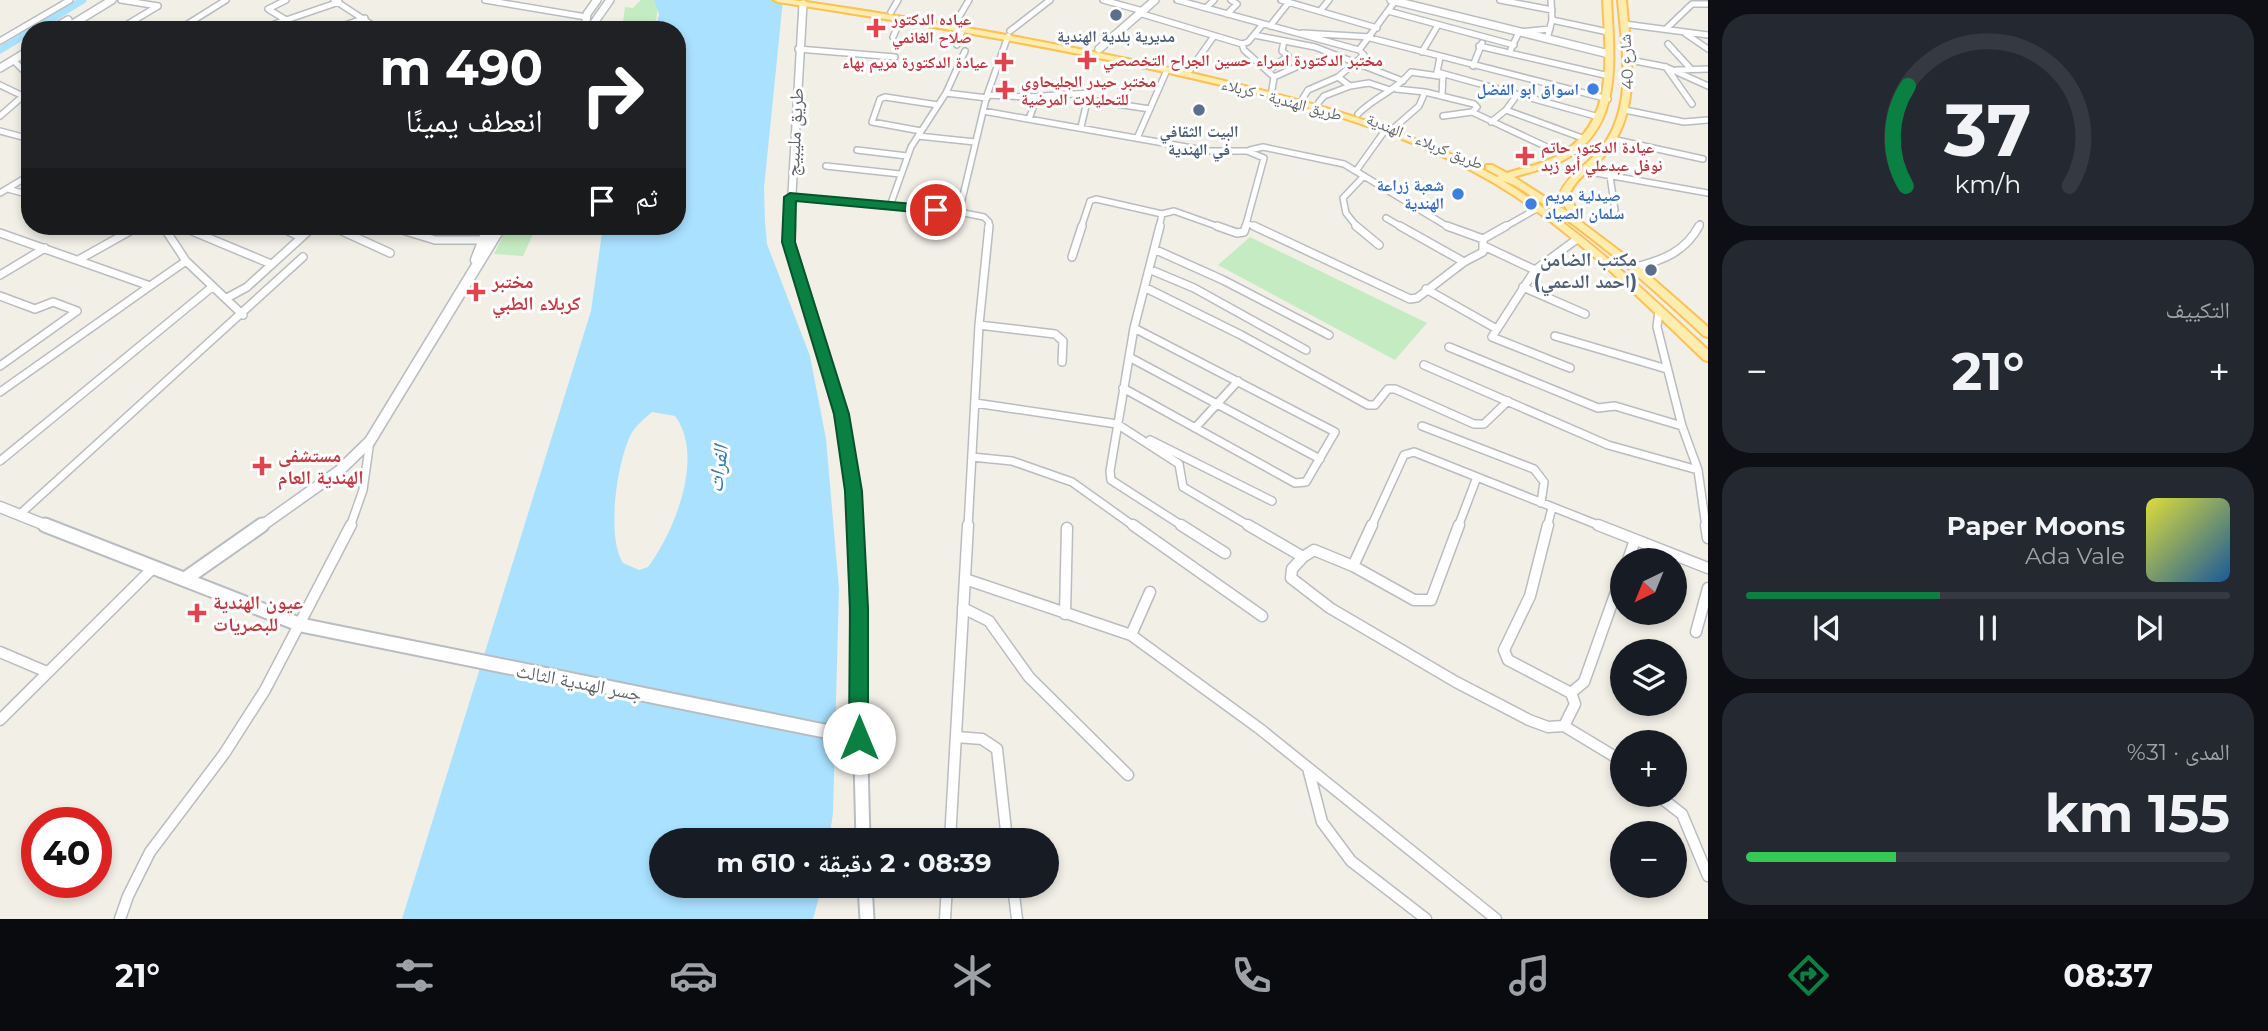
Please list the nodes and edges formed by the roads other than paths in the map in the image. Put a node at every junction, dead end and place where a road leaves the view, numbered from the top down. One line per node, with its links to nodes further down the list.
1 (70, 0): 42 (street)
2 (100, 0): 43 (street)
3 (112, 0): 44 (street)
4 (121, 0): 45 (street)
5 (226, 0): 46 (street)
6 (285, 0): 40 (street)
7 (485, 0): 37 (street)
8 (597, 0): 37 (street)
9 (610, 0): 51 (street)
10 (898, 0): 34 (street)
11 (969, 0): 54 (street)
12 (1050, 0): 62 (street)
13 (1103, 0): 35 (street)
14 (1155, 0): 35 (street)
15 (1177, 0): 30 (street)
16 (1214, 0): 30 (street)
17 (1231, 0): 36 (street)
18 (1329, 0): 32 (street)
19 (1394, 0): 33 (street); 60 (street)
20 (1500, 0): 31 (street)
21 (1552, 0): 31 (street)
22 (1607, 0): 61 (main road, شارع 40)
23 (1622, 0): 53 (main road, شارع 40)
24 (337, 1): 38 (street); 40 (street)
25 (782, 1): 27 (main road, طريق الهندية - كربلاء)
26 (1285, 1): 32 (street); 55 (street)
27 (803, 2): 34 (main road); 39 (main road, طريق الهندية - كربلاء); 79 (street, طريق مليبيج)
28 (1691, 2): 29 (street); 57 (street)
29 (1708, 5)
30 (1206, 8): 36 (street)
31 (1552, 10): 41 (street)
32 (1320, 11): 56 (street)
33 (1388, 11): 52 (street); 56 (street)
34 (891, 12): 54 (main road)
35 (1141, 12): 67 (street); 80 (street)
36 (1227, 14): 55 (street)
37 (586, 17): 50 (street)
38 (365, 18): 48 (street); 49 (street)
39 (901, 19): 54 (main road, طريق الهندية - كربلاء); 68 (street)
40 (286, 20): 47 (street)
41 (1552, 20): 59 (street); 61 (street)
42 (34, 21)
43 (66, 21)
44 (78, 21)
45 (133, 21)
46 (192, 21)
47 (283, 21)
48 (356, 21)
49 (369, 21)
50 (586, 21)
51 (594, 21)
52 (1438, 24): 69 (street); 85 (street)
53 (1624, 24): 57 (street); 91 (main road, شارع 40)
54 (960, 25): 62 (main road, طريق الهندية - كربلاء); 76 (street)
55 (1266, 25): 63 (street); 65 (street)
56 (1377, 28): 70 (street)
57 (1667, 28): 64 (street)
58 (21, 29): 72 (street)
59 (1549, 29): 60 (street); 71 (street)
60 (1519, 32): 71 (street); 77 (street)
61 (1608, 32): 88 (main road, شارع 40)
62 (1009, 33): 80 (main road, طريق كربلاء - الهندية); 102 (main road, طريق الهندية - كربلاء); 121 (street)
63 (1299, 34): 70 (street); 81 (street)
64 (1686, 34): 66 (street); 82 (street)
65 (1254, 35): 73 (street); 74 (street)
66 (1707, 35)
67 (1214, 36): 74 (street); 105 (street)
68 (893, 37)
69 (1485, 37): 77 (street); 78 (street)
70 (1370, 38): 81 (street); 85 (street)
71 (1547, 39): 88 (street)
72 (0, 41)
73 (1284, 41): 95 (street); 103 (street)
74 (1242, 44): 103 (street)
75 (1668, 44): 100 (street)
76 (957, 45)
77 (1514, 45): 86 (street)
78 (1479, 46): 86 (street); 96 (street)
79 (798, 49): 89 (street); 169 (street, طريق مليبيج)
80 (1099, 49): 105 (main road, طريق كربلاء - الهندية)
81 (1359, 50): 95 (street)
82 (1708, 50)
83 (965, 51): 117 (street)
84 (21, 52): 93 (street)
85 (1422, 52): 90 (street)
86 (1509, 53): 107 (street)
87 (21, 54): 92 (street)
88 (1609, 54): 107 (main road, شارع 40)
89 (895, 57)
90 (1440, 57): 96 (street); 106 (street)
91 (1625, 59): 97 (street); 132 (main road, شارع 40)
92 (13, 60): 98 (street); 99 (street)
93 (0, 61)
94 (1306, 63): 108 (street)
95 (1352, 63): 109 (street); 110 (street)
96 (1473, 66): 124 (street)
97 (1666, 66): 104 (street); 128 (street)
98 (0, 68)
99 (21, 68)
100 (1690, 68): 101 (street); 104 (street)
101 (1708, 69)
102 (1167, 70): 130 (street); 143 (main road, طريق الهندية - كربلاء)
103 (1269, 70): 108 (street)
104 (1675, 70): 113 (street)
105 (1191, 71): 115 (main road, طريق كربلاء - الهندية)
106 (1443, 76): 110 (street); 119 (street); 120 (street)
107 (1609, 76): 124 (main road, شارع 40)
108 (1274, 77): 115 (street)
109 (1338, 77): 112 (street); 123 (street)
110 (1403, 81): 114 (street)
111 (0, 85): 118 (street)
112 (1350, 86): 114 (street); 127 (street)
113 (1708, 86)
114 (1393, 89): 116 (street); 135 (street)
115 (1272, 90): 123 (main road, طريق كربلاء - الهندية)
116 (1425, 92): 119 (street); 143 (street)
117 (946, 93): 121 (street); 129 (street)
118 (21, 95)
119 (1442, 95): 134 (street)
120 (1517, 95): 131 (street); 138 (street)
121 (987, 96): 122 (street); 133 (street)
122 (1037, 97): 125 (street); 139 (street)
123 (1303, 98): 127 (main road, طريق كربلاء - الهندية)
124 (1608, 99): 138 (main road, شارع 40)
125 (1090, 100): 130 (street); 142 (street)
126 (21, 101): 136 (street)
127 (1320, 102): 135 (main road, طريق كربلاء - الهندية)
128 (1692, 104)
129 (938, 105): 145 (street); 145 (street)
130 (1150, 109): 146 (street)
131 (1506, 110): 141 (street); 150 (street)
132 (1625, 110): 140 (street); 148 (main road, شارع 40)
133 (983, 111): 139 (street); 149 (street)
134 (1472, 112): 137 (street); 141 (street)
135 (1358, 114): 143 (main road, طريق كربلاء - الهندية)
136 (0, 116)
137 (1443, 116)
138 (1599, 117): 150 (main road, شارع 40)
139 (1029, 119): 142 (street)
140 (1708, 120)
141 (1491, 122): 154 (street)
142 (1082, 127): 146 (street)
143 (1391, 128): 159 (street); 163 (main road, طريق الهندية - كربلاء)
144 (0, 131): 147 (street)
145 (919, 133): 149 (street); 155 (street)
146 (1138, 136): 152 (street)
147 (21, 137)
148 (1612, 139): 153 (main road, شارع 40); 156 (street)
149 (975, 142): 173 (street)
150 (1583, 142): 153 (main road); 154 (main road, شارع 40)
151 (857, 150): 155 (street)
152 (1247, 151): 159 (street); 177 (street)
153 (1603, 153): 158 (main road, شارع 40)
154 (1564, 155): 163 (main road, شارع 40)
155 (907, 156): 160 (street)
156 (1703, 159)
157 (825, 166): 160 (street)
158 (1579, 170): 162 (street); 176 (main road)
159 (1356, 171): 161 (street)
160 (900, 174): 170 (street)
161 (1364, 176): 190 (street); 191 (street)
162 (1610, 176): 166 (street); 172 (street)
163 (1501, 179): 171 (main road, طريق الهندية - كربلاء); 176 (main road, طريق كربلاء - الهندية)
164 (21, 181): 165 (street)
165 (8, 189): 167 (street); 168 (street)
166 (1708, 192)
167 (0, 193)
168 (21, 193)
169 (790, 197): 170 (street); 282 (street, طريق مليبيج)
170 (890, 206): 173 (street)
171 (1538, 208): 188 (main road, طريق الهندية - كربلاء); 190 (street)
172 (1615, 210)
173 (959, 212): 216 (street)
174 (1163, 214): 177 (street); 193 (street); 196 (street)
175 (1387, 218): 199 (street)
176 (1578, 222): 201 (main road, طريق كربلاء - الهندية)
177 (1247, 223): 210 (street)
178 (1700, 224): 201 (street)
179 (0, 233): 192 (street)
180 (123, 235): 197 (street)
181 (169, 235): 198 (street)
182 (202, 235): 200 (street)
183 (347, 235): 194 (street)
184 (408, 235): 189 (street)
185 (485, 235): 189 (street)
186 (496, 235): 205 (street)
187 (299, 236): 200 (street)
188 (1577, 239): 203 (street); 213 (main road, طريق الهندية - كربلاء)
189 (483, 240): 205 (street)
190 (1483, 242): 199 (street); 203 (street)
191 (1379, 245)
192 (45, 248): 197 (street); 204 (street)
193 (1156, 250): 202 (street); 220 (street)
194 (390, 253)
195 (303, 257): 215 (street)
196 (1072, 257)
197 (80, 259): 206 (street)
198 (186, 261): 206 (street); 207 (street)
199 (1464, 262): 210 (street)
200 (271, 264): 212 (street)
201 (1636, 267): 219 (main road, طريق كربلاء - الهندية)
202 (1151, 270): 209 (street); 225 (street)
203 (1535, 270): 208 (street)
204 (0, 275)
205 (469, 279): 244 (street)
206 (150, 286): 235 (street)
207 (212, 287): 212 (street); 247 (street)
208 (1523, 287): 214 (street); 218 (street)
209 (1146, 288): 217 (street); 236 (street)
210 (1426, 289): 218 (street)
211 (0, 296): 230 (street)
212 (227, 298): 215 (street)
213 (1659, 311): 222 (main road, طريق الهندية - كربلاء); 232 (street)
214 (1586, 314)
215 (243, 315): 254 (street)
216 (979, 325): 228 (street); 237 (street)
217 (1133, 328): 226 (street); 233 (street)
218 (1495, 328): 231 (street)
219 (1708, 334)
220 (1329, 335)
221 (1555, 336): 232 (street)
222 (1687, 337): 223 (main road); 227 (main road, طريق الهندية - كربلاء)
223 (1708, 341)
224 (1450, 347): 241 (street)
225 (1306, 350)
226 (1129, 357): 234 (street); 238 (street)
227 (1708, 357)
228 (1062, 362)
229 (1424, 365): 236 (street)
230 (0, 366)
231 (1570, 368)
232 (1667, 369): 241 (street)
233 (1238, 381): 238 (street); 246 (street)
234 (1123, 388): 239 (street); 242 (street)
235 (0, 392)
236 (1508, 401): 248 (street)
237 (975, 403): 239 (street); 245 (street)
238 (1216, 405): 242 (street); 246 (street)
239 (1117, 424): 243 (street); 260 (street)
240 (1422, 426): 251 (street)
241 (1682, 426): 248 (street)
242 (1195, 428): 246 (street)
243 (1144, 439): 250 (street); 261 (street)
244 (370, 441): 265 (street); 273 (street)
245 (972, 457): 266 (street); 272 (street)
246 (1320, 459)
247 (0, 461)
248 (1698, 470): 256 (street)
249 (1477, 477): 251 (street); 263 (street); 263 (street)
250 (1272, 501)
251 (1541, 503): 253 (street)
252 (0, 507): 254 (street, جسر الهندية الثالث)
253 (1552, 508): 258 (street); 278 (street)
254 (19, 515): 262 (street, جسر الهندية الثالث)
255 (1068, 528): 271 (street)
256 (1707, 528): 257 (street)
257 (1708, 538)
258 (1635, 540): 259 (street); 264 (street)
259 (1632, 548)
260 (1225, 553)
261 (1303, 557): 263 (street); 280 (street)
262 (154, 567): 265 (street, جسر الهندية الثالث); 277 (street)
263 (1352, 568)
264 (1708, 568)
265 (185, 579): 273 (street, جسر الهندية الثالث)
266 (965, 579): 269 (street); 271 (street)
267 (1708, 587): 274 (street)
268 (1150, 592): 275 (street)
269 (963, 608): 281 (street); 285 (street)
270 (1610, 609): 278 (street)
271 (1065, 614): 275 (street)
272 (1262, 617)
273 (301, 625): 282 (street, جسر الهندية الثالث); 294 (street)
274 (1696, 632)
275 (1130, 635): 284 (street)
276 (0, 652): 277 (street)
277 (47, 672): 279 (street)
278 (1570, 693): 280 (street)
279 (0, 720)
280 (1564, 726): 283 (street)
281 (956, 737): 288 (street); 289 (street)
282 (859, 738): 287 (street, طريق مليبيج)
283 (1610, 754)
284 (1308, 768): 298 (street); 299 (street)
285 (1128, 775)
286 (1673, 807): 290 (street)
287 (863, 828)
288 (951, 828)
289 (1006, 828)
290 (1708, 876)
291 (866, 898): 295 (street)
292 (946, 898): 296 (street)
293 (1014, 898): 297 (street)
294 (120, 919)
295 (867, 919)
296 (945, 919)
297 (1017, 919)
298 (1426, 919)
299 (1496, 919)

